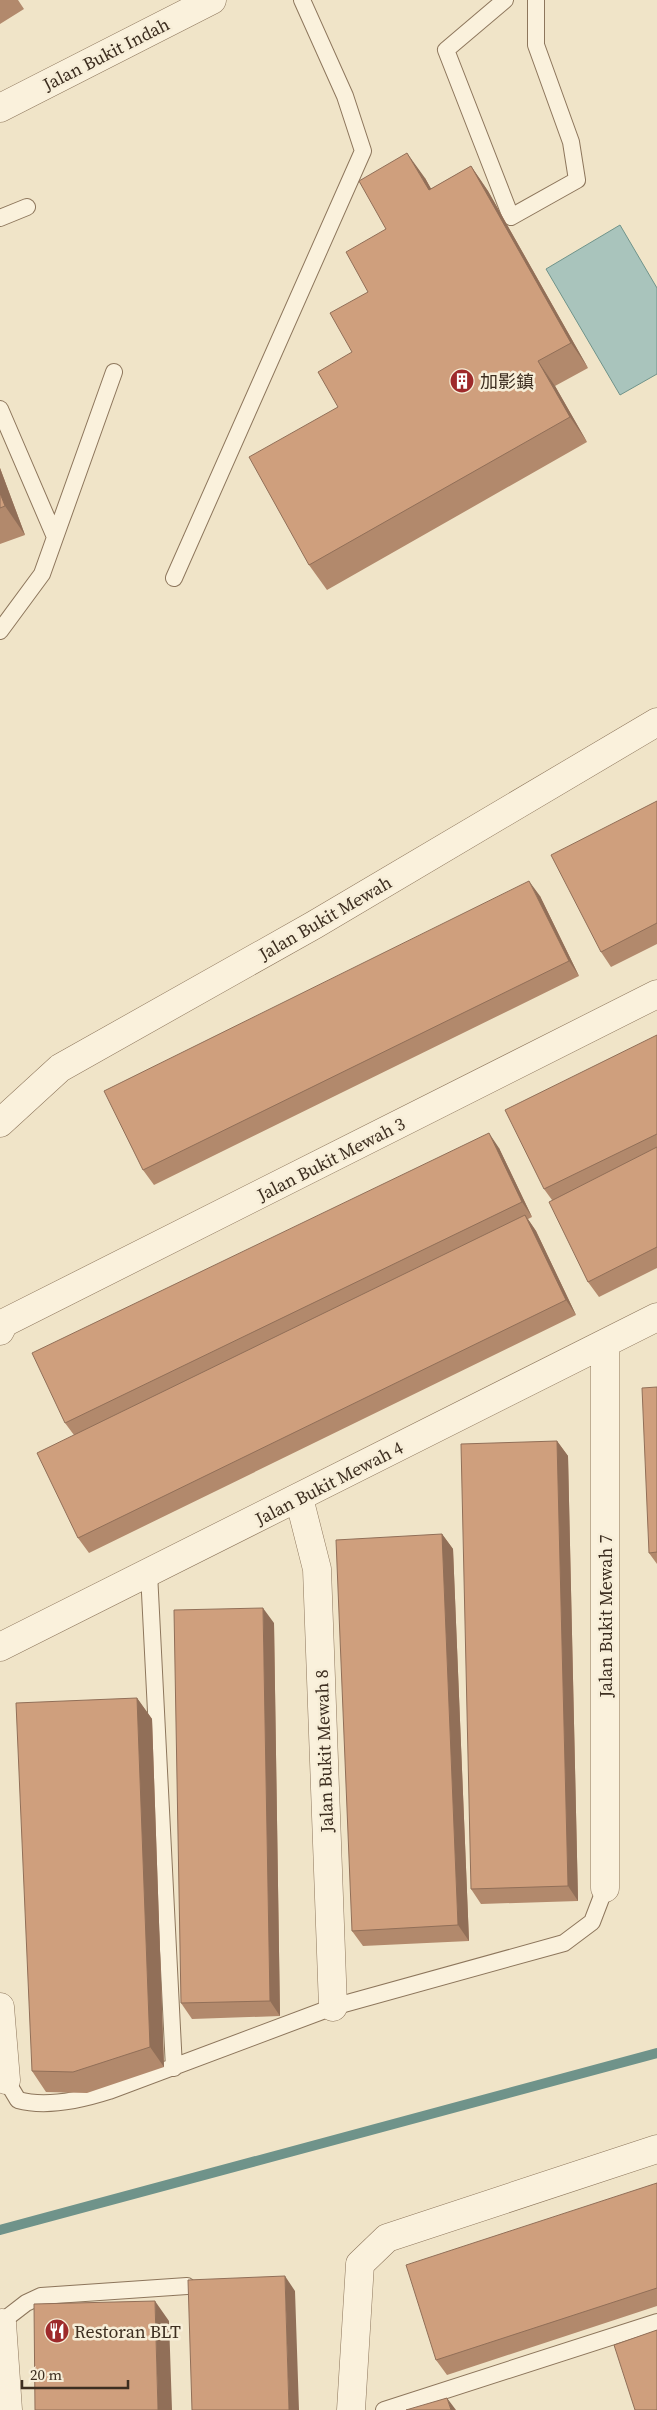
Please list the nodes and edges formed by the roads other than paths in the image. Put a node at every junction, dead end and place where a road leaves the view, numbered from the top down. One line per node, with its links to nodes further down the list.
1 (212, 0): 5 (street, Jalan Bukit Indah)
2 (302, 0): 11 (lane)
3 (505, 0): 4 (lane)
4 (536, 0)
5 (0, 108)
6 (26, 207): 7 (lane)
7 (0, 218)
8 (114, 372): 10 (lane)
9 (0, 409): 10 (lane)
10 (55, 537): 12 (lane)
11 (174, 578)
12 (0, 631)
13 (657, 722): 15 (street, Jalan Bukit Mewah)
14 (657, 994): 17 (street, Jalan Bukit Mewah 3)
15 (0, 1123)
16 (657, 1318): 18 (street, Jalan Bukit Mewah 4)
17 (2, 1327)
18 (605, 1344): 19 (street, Jalan Bukit Mewah 4); 22 (street, Jalan Bukit Mewah 7)
19 (299, 1498): 20 (street, Jalan Bukit Mewah 4); 23 (street, Jalan Bukit Mewah 8)
20 (148, 1573): 21 (street, Jalan Bukit Mewah 4); 25 (lane)
21 (0, 1647)
22 (605, 1888): 23 (lane)
23 (333, 2007): 25 (lane)
24 (0, 2008): 26 (street)
25 (174, 2068): 26 (lane)
26 (6, 2080)
27 (657, 2149): 32 (street)
28 (188, 2286): 30 (lane)
29 (657, 2322): 33 (lane)
30 (1, 2323): 31 (street)
31 (8, 2410)
32 (351, 2410)
33 (384, 2410)

